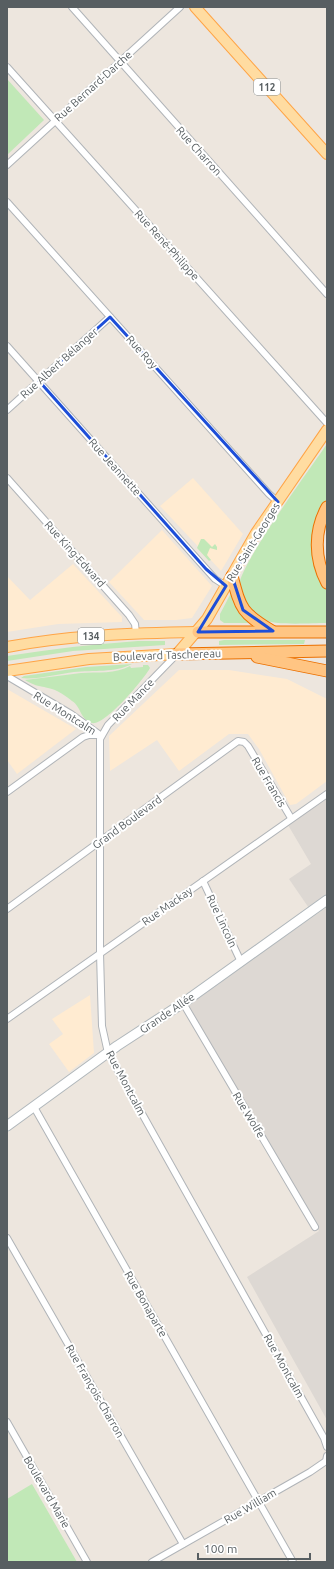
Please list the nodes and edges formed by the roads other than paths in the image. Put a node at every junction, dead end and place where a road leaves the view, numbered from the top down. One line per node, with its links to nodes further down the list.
1 (72, 7): 4 (street, Rue Charron)
2 (180, 7): 4 (street, Rue Bernard-Darche)
3 (195, 7): 7 (main road, 112)
4 (120, 62): 6 (street, Rue Bernard-Darche); 10 (street, Rue Charron)
5 (7, 67): 6 (street, Rue René-Philippe)
6 (55, 121): 8 (street, Rue Bernard-Darche); 15 (street, Rue René-Philippe)
7 (327, 154)
8 (7, 165)
9 (7, 202): 11 (street, Rue Roy)
10 (327, 294)
11 (110, 317): 13 (street, Rue Albert Bélanger); 18 (street, Rue Roy)
12 (7, 346): 13 (street, Rue Jeannette)
13 (39, 382): 14 (street, Rue Albert Bélanger); 20 (street, Rue Jeannette)
14 (7, 410)
15 (327, 423)
16 (327, 430): 18 (main road, Rue Saint-Georges)
17 (7, 478): 25 (street, Rue King-Edward)
18 (278, 502): 20 (main road, Rue Saint-Georges)
19 (327, 507): 21 (highway)
20 (229, 581): 22 (highway); 23 (main road, Rue Saint-Georges)
21 (327, 582)
22 (273, 631): 23 (highway, Boulevard Taschereau / 134); 24 (highway, Boulevard Taschereau / 134)
23 (198, 632): 25 (main road, Boulevard Taschereau / 134); 29 (main road, Rue Saint-Georges)
24 (327, 632)
25 (136, 633): 26 (main road, Boulevard Taschereau / 134)
26 (7, 647)
27 (327, 651): 28 (highway, Boulevard Taschereau / 134)
28 (243, 653): 29 (highway, Boulevard Taschereau / 134); 31 (highway)
29 (178, 654): 30 (main road, Boulevard Taschereau / 134); 33 (street, Rue Mance)
30 (7, 671)
31 (327, 671)
32 (7, 676): 33 (street, Rue Montcalm)
33 (101, 735): 35 (street); 38 (street, Rue Montcalm)
34 (248, 746): 37 (street, Rue Francis); 38 (street, Grand Boulevard)
35 (7, 792)
36 (327, 794): 37 (street, Rue Mackay)
37 (291, 818): 39 (street, Rue Mackay)
38 (100, 841): 41 (street, Grand Boulevard); 42 (street, Rue Montcalm)
39 (203, 881): 42 (street, Rue Mackay); 43 (street, Rue Lincoln)
40 (327, 900): 43 (main road, Grande Allée)
41 (7, 909)
42 (100, 953): 45 (street, Rue Mackay); 46 (street, Rue Montcalm)
43 (241, 962): 44 (main road, Grande Allée)
44 (183, 1003): 46 (main road, Grande Allée); 49 (street, Rue Wolfe)
45 (7, 1019)
46 (108, 1053): 47 (main road, Grande Allée); 52 (street, Rue Montcalm)
47 (34, 1107): 48 (main road, Grande Allée); 54 (street, Rue Bonaparte)
48 (7, 1126)
49 (315, 1227)
50 (7, 1238): 55 (street, Rue François-Charron)
51 (7, 1422): 56 (street, Boulevard Marie)
52 (327, 1447)
53 (326, 1458): 54 (street, Rue William)
54 (259, 1501): 55 (street, Rue William); 58 (street, Rue Bonaparte)
55 (183, 1544): 57 (street, Rue William)
56 (87, 1562)
57 (152, 1562)
58 (293, 1562)

